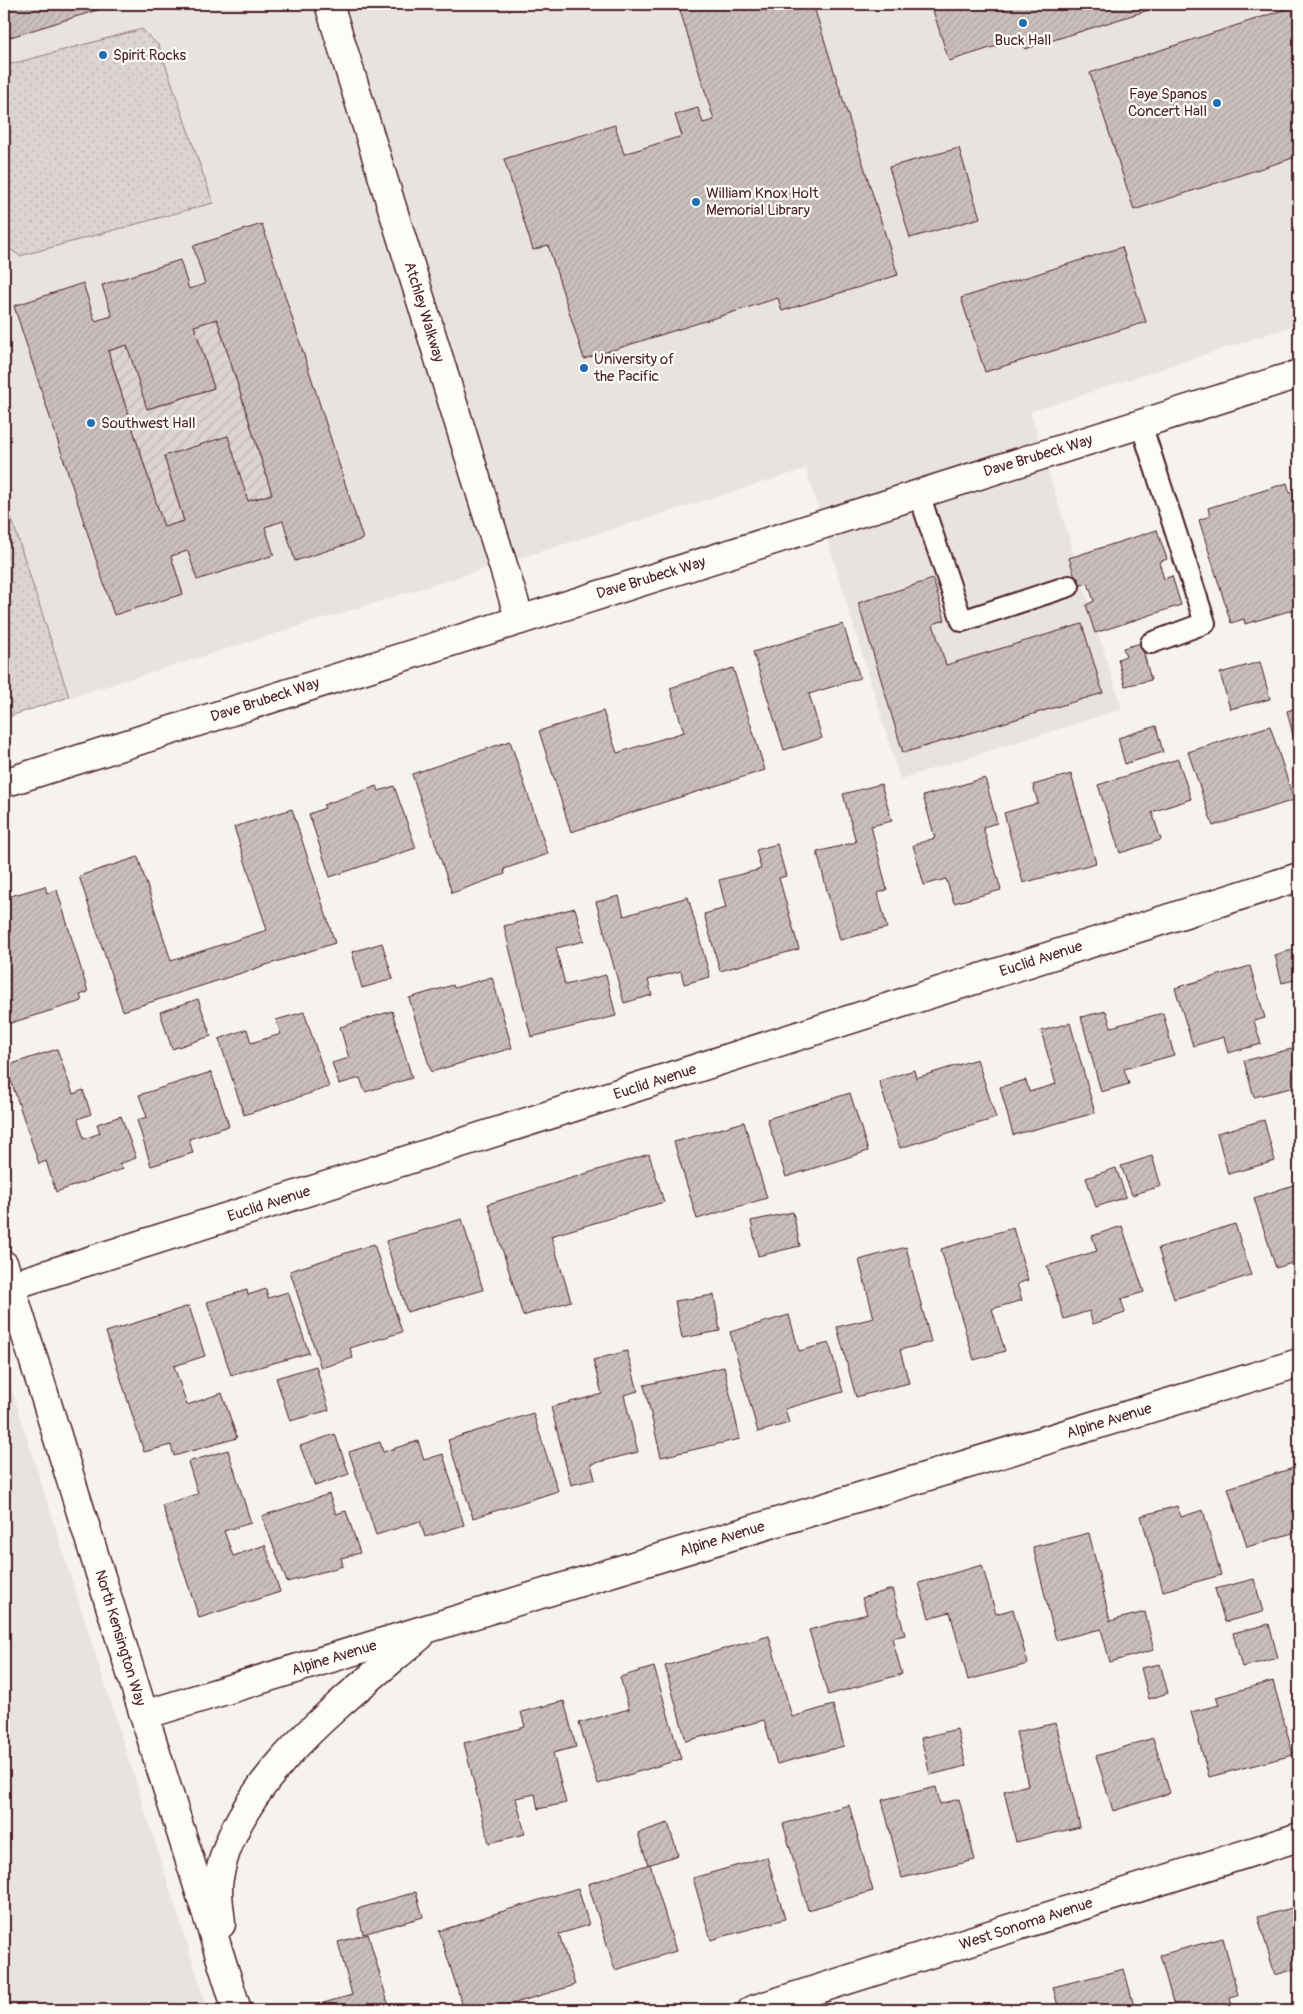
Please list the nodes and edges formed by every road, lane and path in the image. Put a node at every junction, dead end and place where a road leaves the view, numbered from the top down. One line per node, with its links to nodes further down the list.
1 (329, 4): 6 (street, Atchley Walkway)
2 (1299, 374): 3 (street, Dave Brubeck Way)
3 (1141, 424): 4 (street, Dave Brubeck Way); 7 (lane)
4 (919, 494): 5 (lane); 6 (street, Dave Brubeck Way)
5 (1068, 586)
6 (520, 620): 8 (street, Dave Brubeck Way)
7 (1151, 643)
8 (4, 783)
9 (1299, 878): 10 (street, Euclid Avenue)
10 (7, 1276): 13 (street, North Kensington Way)
11 (1299, 1363): 12 (street, Alpine Avenue)
12 (427, 1629): 13 (street, Alpine Avenue); 15 (street)
13 (144, 1716): 15 (street, North Kensington Way)
14 (1299, 1837): 17 (street, West Sonoma Avenue)
15 (224, 1968): 16 (street, North Kensington Way)
16 (237, 2010)
17 (752, 2010)

